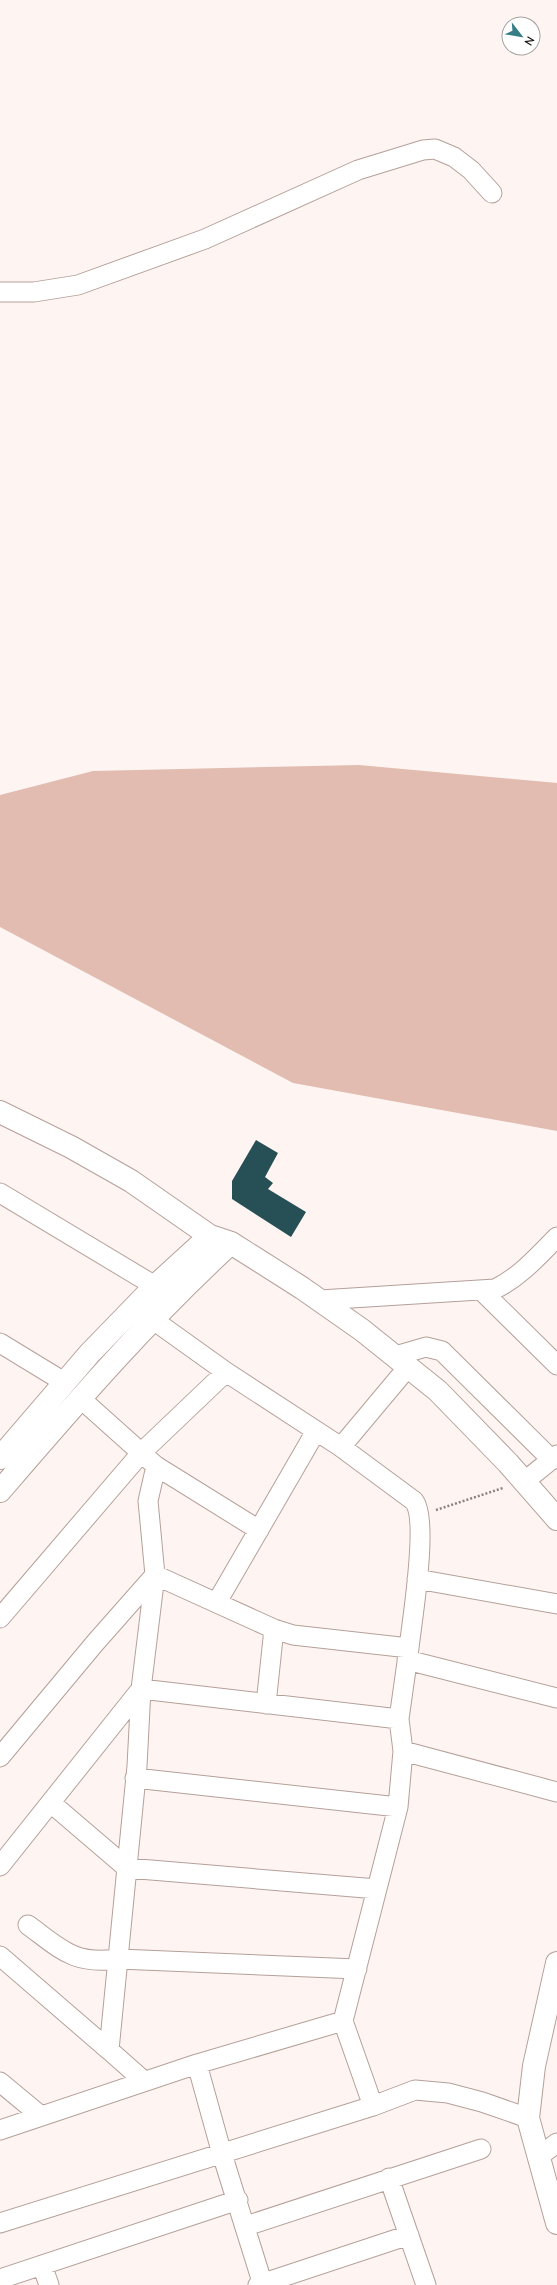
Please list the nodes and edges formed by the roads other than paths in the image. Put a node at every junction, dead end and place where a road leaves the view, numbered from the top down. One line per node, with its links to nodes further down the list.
1 (492, 193): 2 (street)
2 (0, 292)
3 (0, 1112): 5 (main road)
4 (0, 1193): 8 (street)
5 (210, 1236): 7 (main road); 8 (main road)
6 (557, 1237): 9 (street)
7 (231, 1243): 10 (main road); 11 (main road)
8 (155, 1286): 13 (main road)
9 (482, 1291): 10 (street); 15 (street)
10 (320, 1300): 14 (main road)
11 (152, 1319): 16 (main road); 17 (street)
12 (4, 1351): 18 (street)
13 (90, 1353): 16 (main road); 18 (main road)
14 (401, 1361): 21 (street); 24 (street); 26 (main road)
15 (557, 1365)
16 (108, 1366): 19 (main road)
17 (226, 1372): 20 (street); 22 (street)
18 (64, 1382): 23 (main road)
19 (80, 1398): 22 (street); 27 (main road)
20 (316, 1431): 21 (street); 29 (street)
21 (341, 1448): 31 (street)
22 (142, 1452): 25 (street); 34 (street)
23 (0, 1458)
24 (554, 1458): 26 (street)
25 (156, 1466): 29 (street); 30 (street)
26 (525, 1481): 28 (main road)
27 (0, 1491)
28 (555, 1513)
29 (259, 1530): 32 (street)
30 (155, 1575): 32 (street); 37 (street); 42 (street)
31 (417, 1579): 33 (street); 36 (street)
32 (217, 1602): 35 (street)
33 (557, 1604)
34 (4, 1606)
35 (274, 1629): 36 (street); 39 (street)
36 (408, 1654): 38 (street); 40 (street)
37 (141, 1689): 39 (street); 43 (street); 45 (street)
38 (557, 1698)
39 (266, 1704): 40 (street)
40 (399, 1719): 41 (street)
41 (403, 1750): 44 (street); 46 (street)
42 (0, 1757)
43 (135, 1778): 46 (street); 48 (street)
44 (557, 1792)
45 (50, 1803): 47 (street); 48 (street)
46 (398, 1807): 49 (street)
47 (0, 1866)
48 (127, 1868): 49 (street); 52 (street)
49 (377, 1889): 54 (street)
50 (28, 1925): 52 (street)
51 (0, 1956): 57 (street)
52 (119, 1959): 54 (street); 57 (street)
53 (557, 1963): 55 (main road)
54 (356, 1969): 56 (street)
55 (552, 2008): 63 (main road)
56 (343, 2021): 58 (street); 61 (street)
57 (109, 2050): 60 (street)
58 (197, 2064): 60 (street); 67 (street)
59 (0, 2082): 62 (street)
60 (144, 2082): 62 (street)
61 (374, 2106): 63 (street); 67 (street)
62 (41, 2116): 64 (street)
63 (528, 2118): 68 (main road)
64 (0, 2130)
65 (557, 2143): 68 (street)
66 (481, 2149): 69 (street)
67 (222, 2154): 70 (street); 71 (street)
68 (538, 2157): 72 (main road)
69 (389, 2178): 73 (street); 74 (street)
70 (238, 2200): 73 (street); 75 (street)
71 (0, 2223)
72 (557, 2223)
73 (246, 2226): 77 (street)
74 (409, 2235): 77 (street); 79 (street)
75 (42, 2265): 76 (street); 78 (street)
76 (0, 2279)
77 (261, 2284)
78 (49, 2285)
79 (426, 2285)

